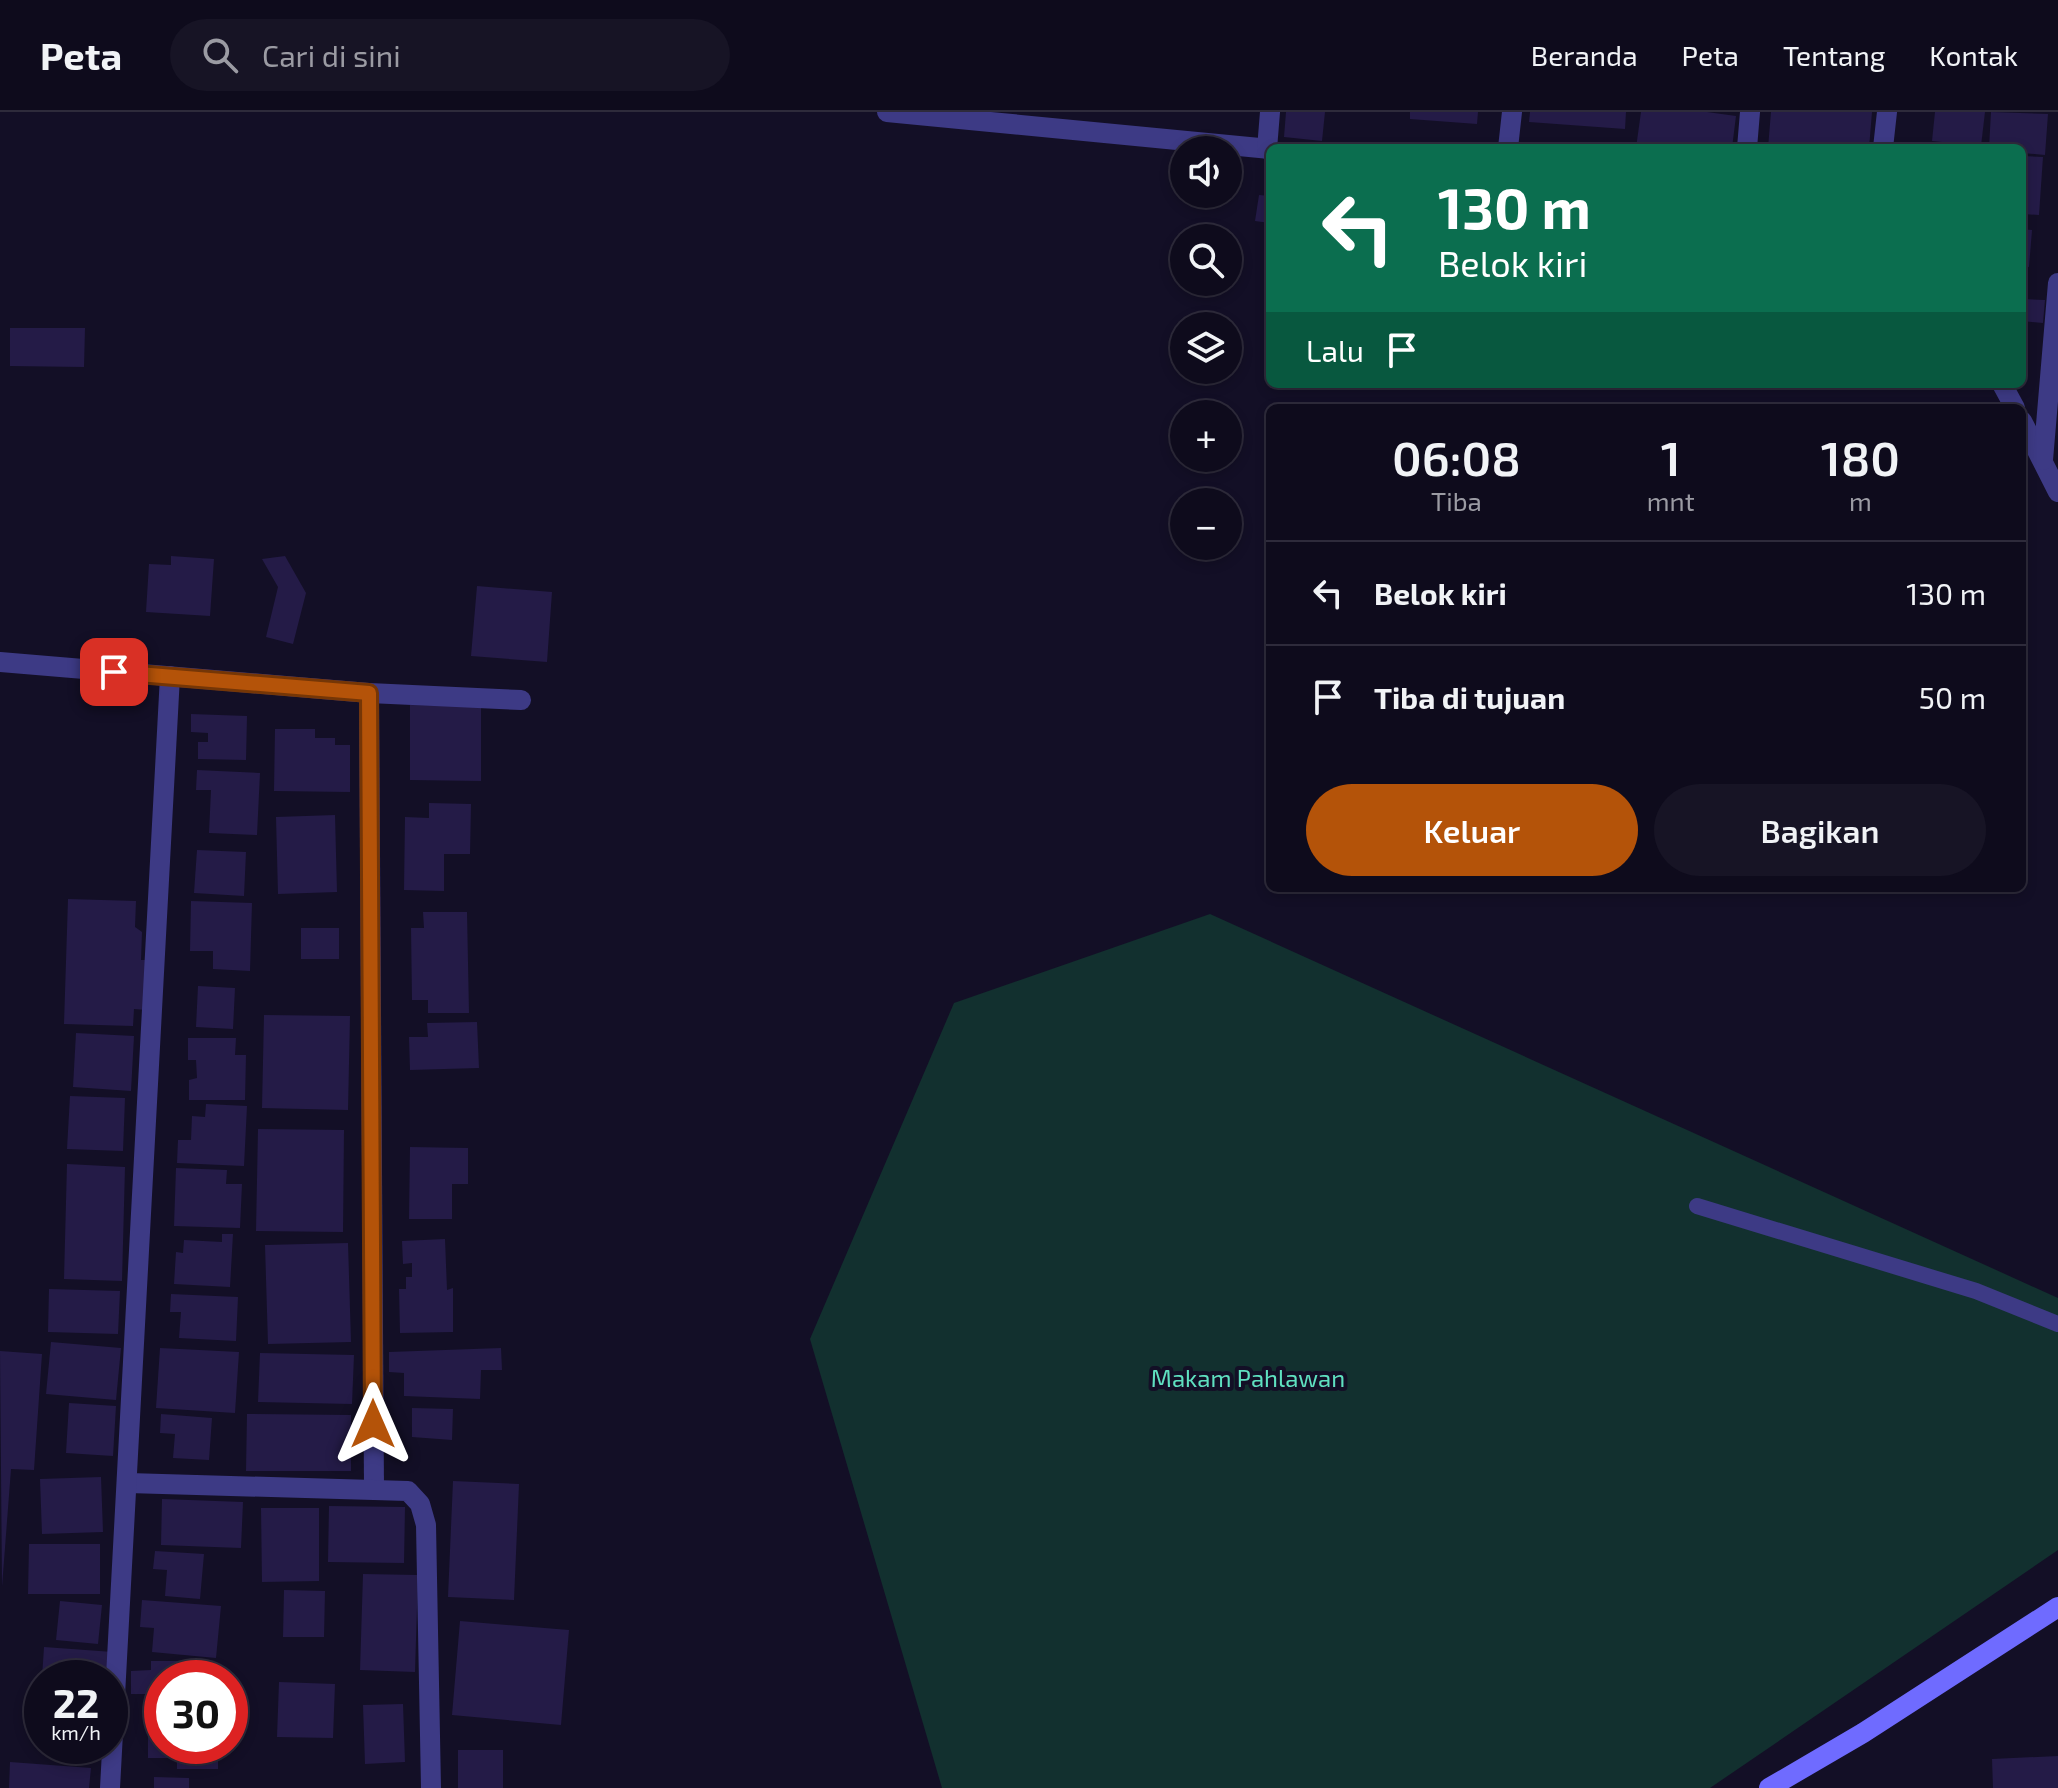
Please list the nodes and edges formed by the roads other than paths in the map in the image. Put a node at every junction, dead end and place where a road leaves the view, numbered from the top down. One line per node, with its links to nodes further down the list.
1 (887, 112): 6 (street)
2 (1270, 112): 7 (street)
3 (1512, 112): 8 (street)
4 (1750, 112): 9 (street)
5 (1887, 112): 10 (street)
6 (1044, 120): 11 (street)
7 (1268, 144)
8 (1508, 144)
9 (1747, 144)
10 (1883, 144)
11 (1266, 149)
12 (2058, 283): 14 (street)
13 (2026, 428): 14 (street)
14 (2043, 460): 15 (street)
15 (2058, 492)
16 (0, 662): 17 (street)
17 (170, 676): 18 (street); 22 (street)
18 (369, 693): 19 (street); 23 (street)
19 (521, 700)
20 (1697, 1206): 21 (lane)
21 (2058, 1324)
22 (128, 1483): 23 (street); 25 (street)
23 (374, 1488): 26 (street)
24 (2058, 1607): 27 (main road)
25 (110, 1788)
26 (431, 1788)
27 (1769, 1788)

